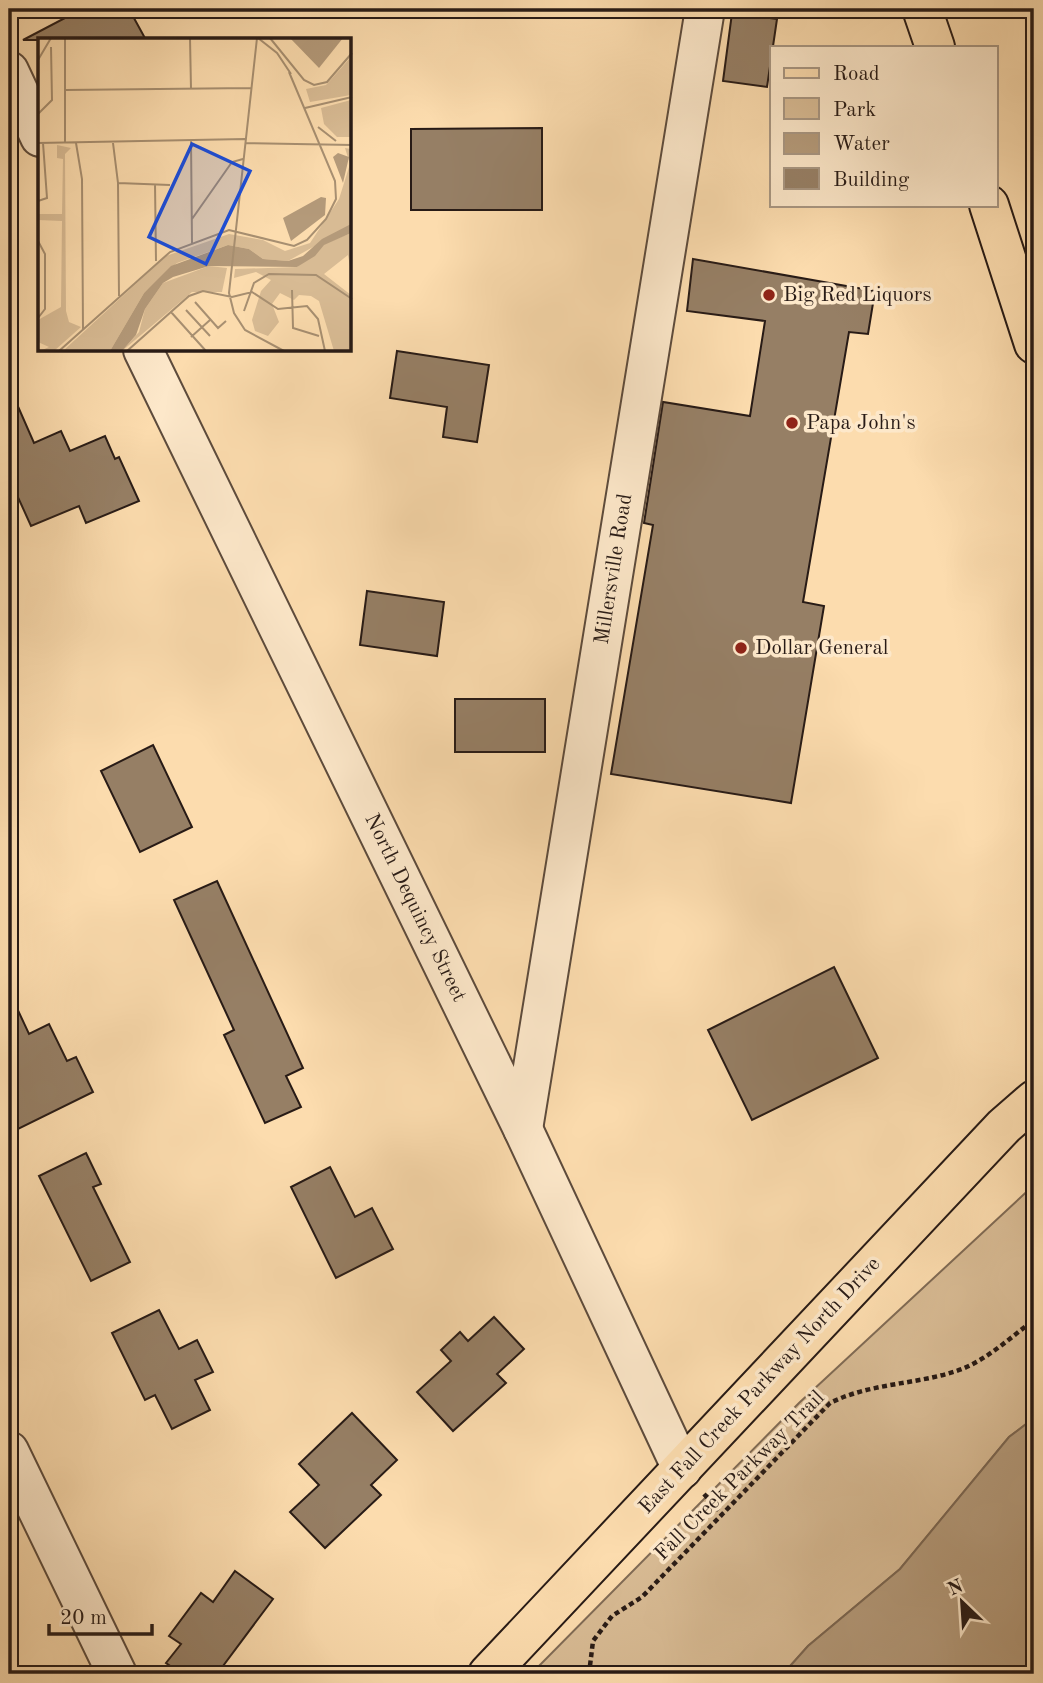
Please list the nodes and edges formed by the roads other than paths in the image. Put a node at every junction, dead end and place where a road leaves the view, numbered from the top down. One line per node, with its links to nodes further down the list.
1 (705, 9): 11 (street, Millersville Road)
2 (922, 9): 3 (main road)
3 (935, 46)
4 (9, 71): 5 (street)
5 (38, 133)
6 (989, 206): 7 (main road)
7 (1034, 344)
8 (144, 352): 11 (street, North Dequincy Street)
9 (1034, 1080): 10 (main road, East Fall Creek Parkway North Drive)
10 (1021, 1112): 13 (main road, East Fall Creek Parkway North Drive)
11 (523, 1129): 13 (street, North Dequincy Street)
12 (9, 1451): 14 (street)
13 (682, 1469): 15 (main road, East Fall Creek Parkway North Drive)
14 (117, 1674)
15 (488, 1674)

